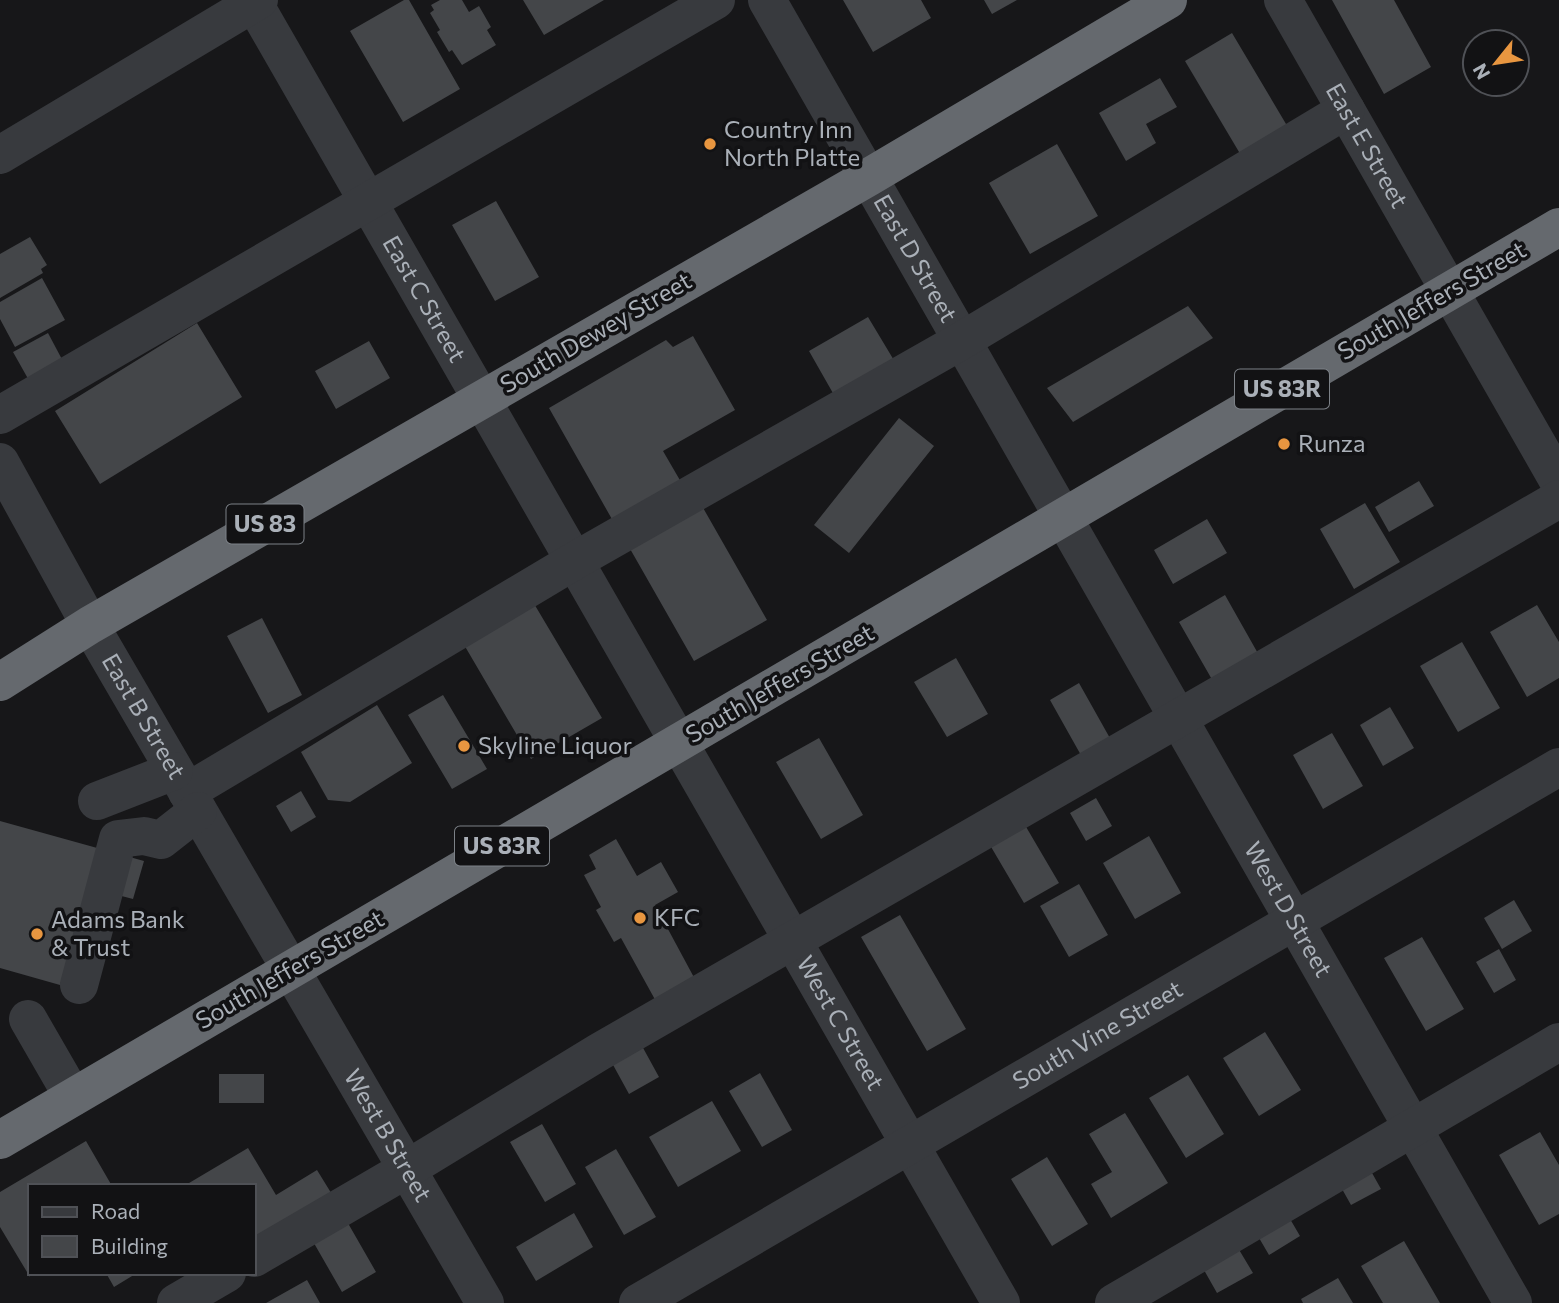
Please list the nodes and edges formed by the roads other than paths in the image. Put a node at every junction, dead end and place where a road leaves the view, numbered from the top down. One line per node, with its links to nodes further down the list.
1 (716, 0): 9 (street)
2 (767, 0): 8 (street, East D Street)
3 (1168, 0): 8 (highway, South Dewey Street / US 83)
4 (1283, 0): 6 (street, East E Street)
5 (255, 1): 7 (street); 9 (street, East C Street)
6 (1346, 110): 11 (street, East E Street); 12 (street)
7 (0, 155)
8 (869, 177): 12 (street, East D Street); 13 (highway, South Dewey Street / US 83)
9 (369, 204): 13 (street, East C Street); 14 (street)
10 (1559, 227): 11 (highway, South Jeffers Street / US 83R)
11 (1450, 291): 16 (street, East E Street); 18 (highway, South Jeffers Street / US 83R)
12 (961, 341): 18 (street, East D Street); 19 (street)
13 (482, 398): 19 (street, East C Street); 20 (highway, South Dewey Street / US 83)
14 (0, 415)
15 (0, 462): 20 (street, East B Street)
16 (1559, 482)
17 (1559, 499): 22 (street)
18 (1064, 517): 22 (street, West D Street); 23 (highway, South Jeffers Street / US 83R)
19 (576, 560): 23 (street, East C Street); 25 (street)
20 (90, 625): 21 (highway, South Dewey Street / US 83); 25 (street, East B Street)
21 (8, 672)
22 (1180, 718): 27 (street, West D Street); 28 (street)
23 (680, 742): 28 (street, West C Street); 29 (highway, South Jeffers Street / US 83R)
24 (1559, 767): 27 (street, South Vine Street)
25 (186, 791): 26 (street); 29 (street, East B Street); 30 (street)
26 (97, 801)
27 (1295, 921): 34 (street, West D Street); 36 (street, South Vine Street)
28 (794, 941): 36 (street, West C Street); 37 (street)
29 (292, 969): 33 (highway, South Jeffers Street / US 83R); 37 (street, West B Street)
30 (79, 985)
31 (28, 1019): 33 (street)
32 (1559, 1042): 34 (street)
33 (73, 1097): 35 (highway, South Jeffers Street / US 83R)
34 (1413, 1128): 44 (street); 45 (street, West D Street)
35 (0, 1140)
36 (911, 1145): 42 (street, South Vine Street); 43 (street, West C Street)
37 (407, 1169): 38 (street); 41 (street, West B Street)
38 (256, 1257)
39 (224, 1275): 40 (street)
40 (176, 1303)
41 (485, 1303)
42 (638, 1303)
43 (1001, 1303)
44 (1114, 1303)
45 (1513, 1303)

